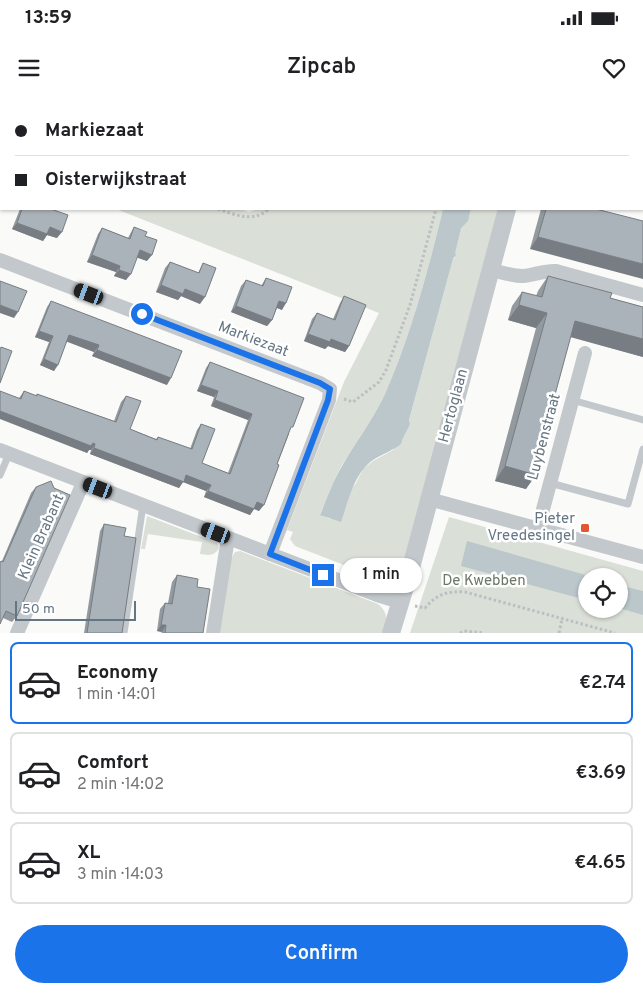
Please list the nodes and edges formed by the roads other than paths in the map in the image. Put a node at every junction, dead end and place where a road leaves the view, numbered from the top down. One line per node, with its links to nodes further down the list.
1 (507, 210): 3 (street, Hertoglaan)
2 (0, 260): 17 (street, Markiezaat)
3 (490, 270): 4 (street); 13 (street, Hertoglaan)
4 (643, 295)
5 (585, 353): 6 (street, Luybenstraat)
6 (572, 400): 7 (lane); 12 (street, Luybenstraat)
7 (643, 420)
8 (643, 449): 12 (lane)
9 (4, 452): 10 (lane); 11 (street)
10 (0, 475)
11 (83, 482): 14 (street); 20 (street, Klein Brabant)
12 (550, 482): 15 (street, Luybenstraat)
13 (429, 499): 15 (street); 19 (street, Hertoglaan)
14 (143, 506): 16 (street); 21 (lane)
15 (538, 528): 18 (street)
16 (228, 538): 17 (street); 22 (street)
17 (270, 554): 19 (street)
18 (643, 557)
19 (400, 602): 23 (street, Hertoglaan)
20 (18, 633)
21 (124, 633)
22 (213, 633)
23 (391, 633)

